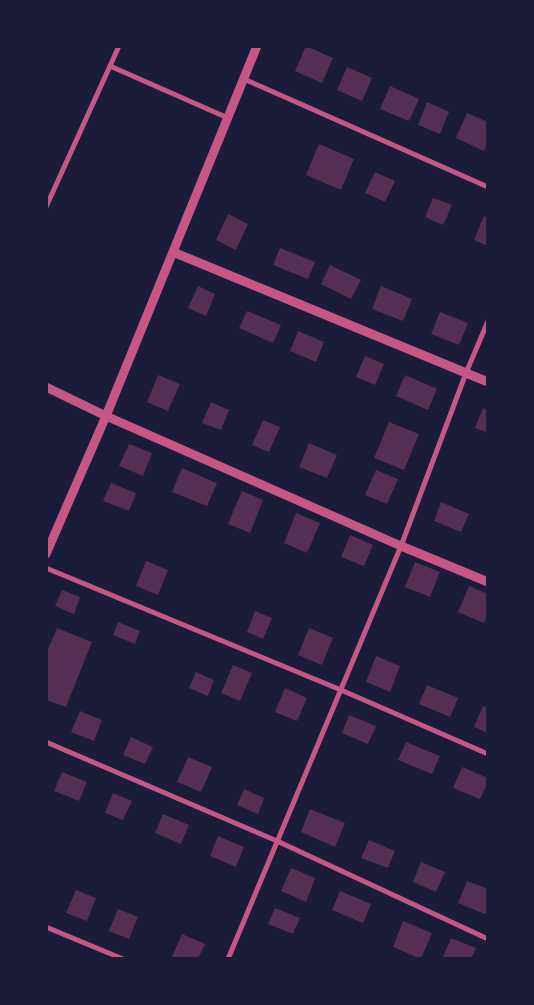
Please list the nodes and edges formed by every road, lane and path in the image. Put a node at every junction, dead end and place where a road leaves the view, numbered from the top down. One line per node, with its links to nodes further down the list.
1 (119, 46): 3 (street)
2 (257, 46): 4 (street)
3 (110, 66): 5 (street); 7 (street)
4 (244, 79): 5 (street); 6 (street)
5 (228, 118): 8 (street)
6 (488, 187)
7 (46, 208)
8 (173, 252): 10 (street); 13 (street)
9 (488, 321): 10 (street)
10 (466, 373): 11 (street); 14 (street)
11 (488, 382)
12 (46, 387): 13 (street)
13 (106, 416): 14 (street); 15 (street)
14 (401, 546): 17 (street); 18 (street)
15 (46, 554)
16 (46, 568): 18 (street)
17 (488, 582)
18 (341, 690): 20 (street); 21 (street)
19 (46, 742): 21 (street)
20 (488, 754)
21 (277, 841): 23 (street); 25 (street)
22 (46, 927): 24 (street)
23 (488, 939)
24 (122, 959)
25 (228, 959)

